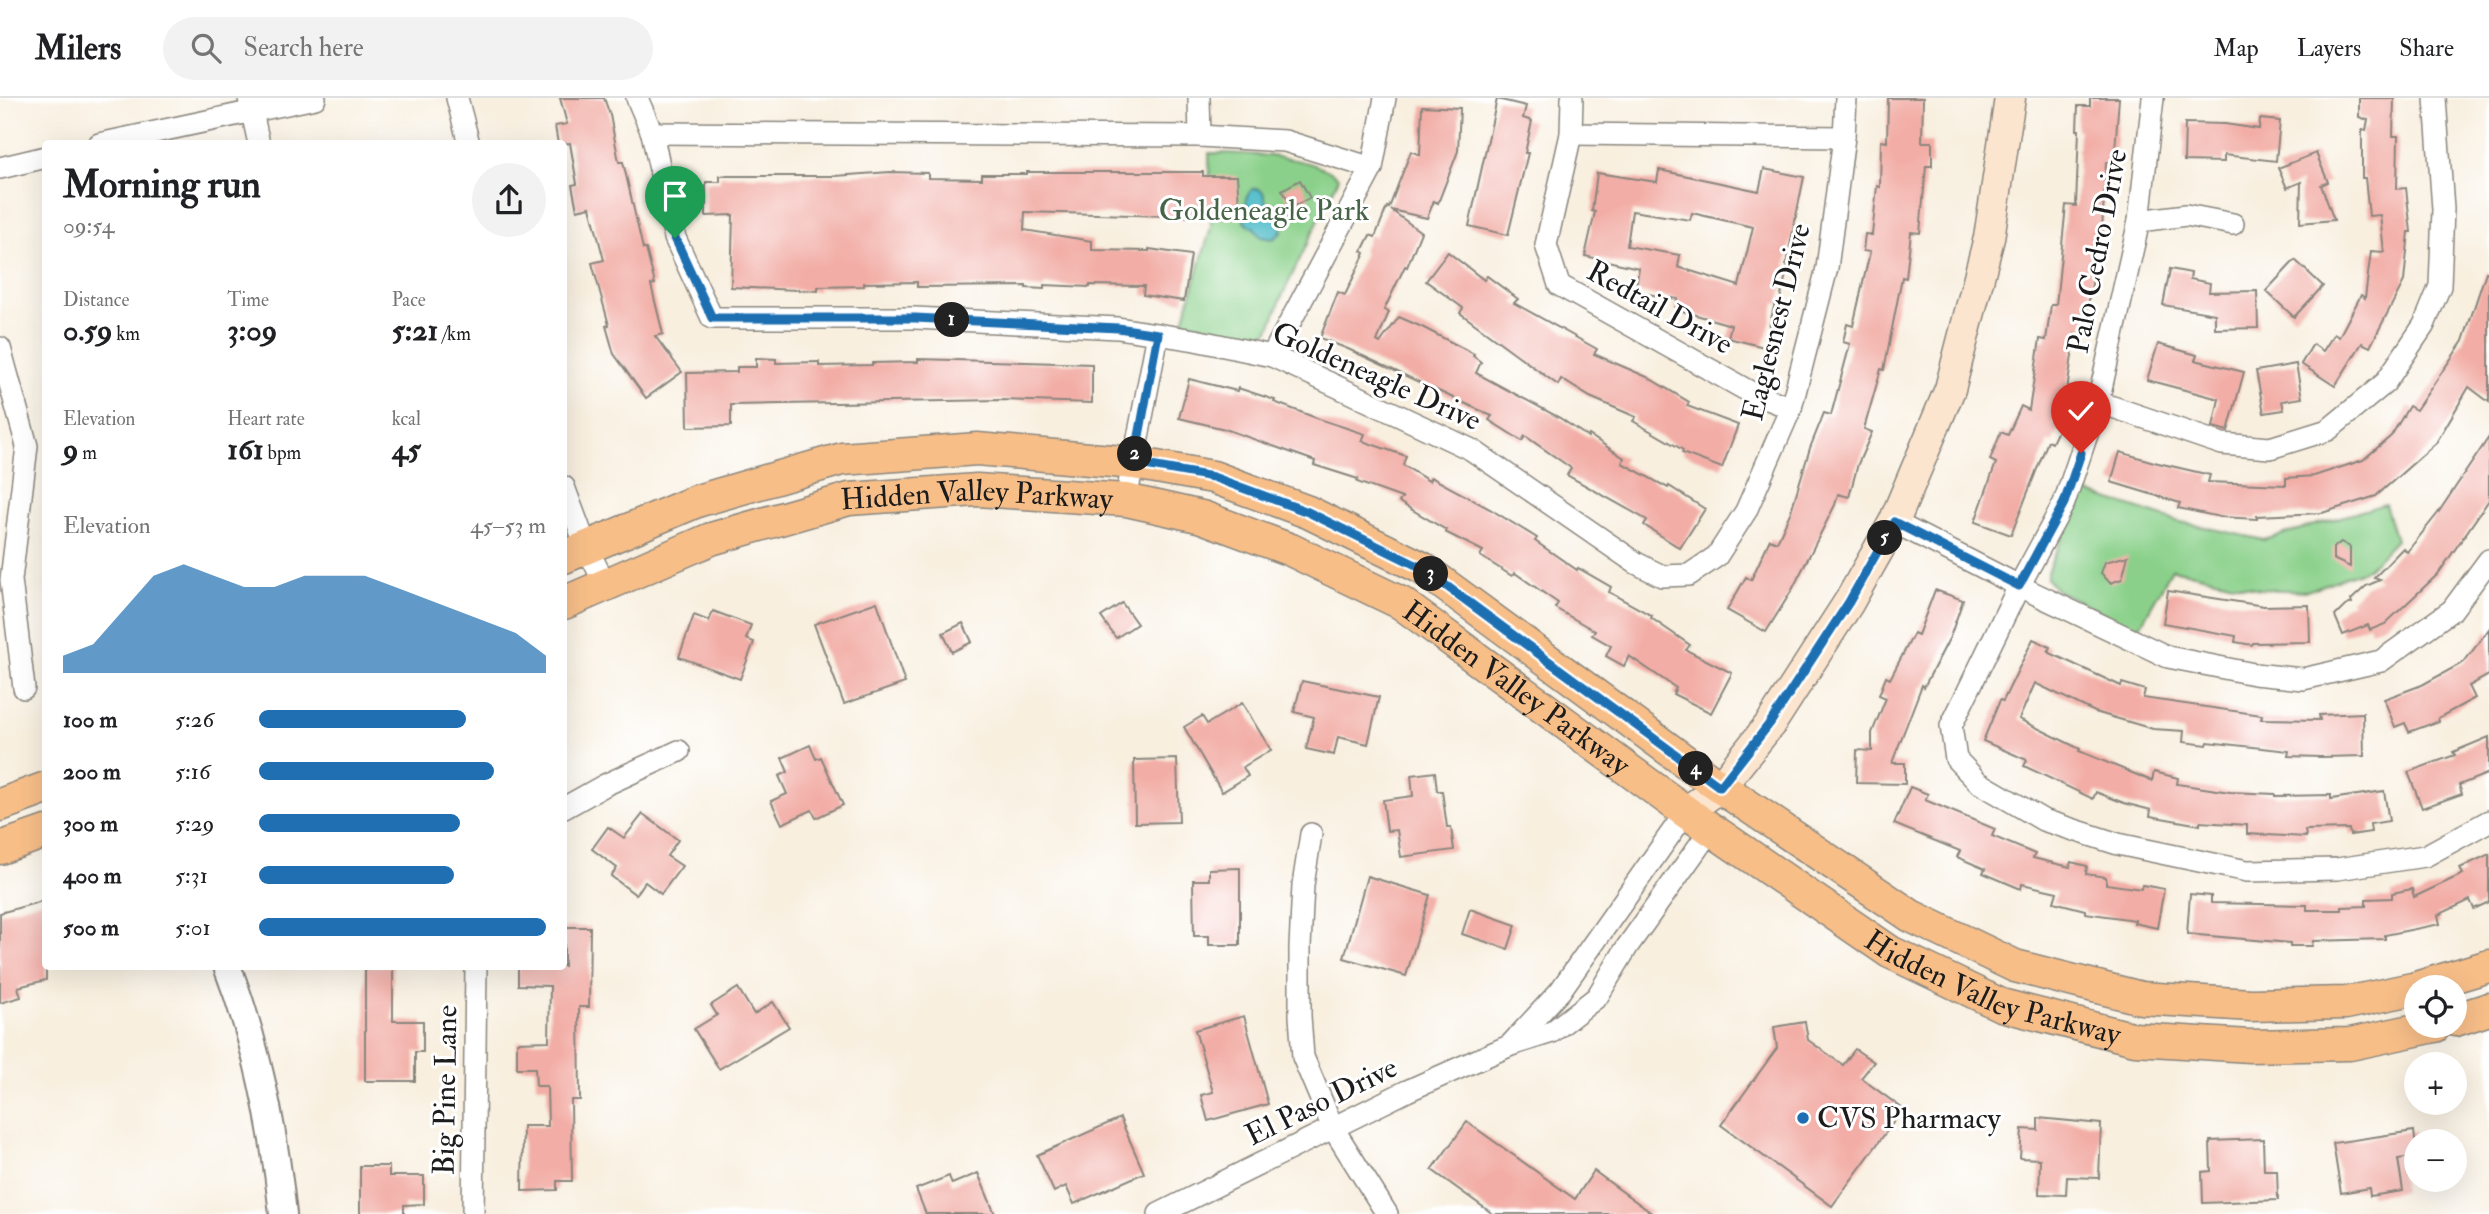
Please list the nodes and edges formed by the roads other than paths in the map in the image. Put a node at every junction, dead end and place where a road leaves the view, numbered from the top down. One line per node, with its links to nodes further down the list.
1 (315, 98): 11 (street)
2 (457, 98): 18 (street)
3 (637, 98): 12 (street)
4 (1199, 98): 14 (street)
5 (1385, 98): 21 (street)
6 (1572, 98): 13 (street, Redtail Drive)
7 (1846, 98): 15 (street, Eaglesnest Drive)
8 (2010, 98): 32 (main road)
9 (2153, 98): 22 (street, Palo Cedro Drive)
10 (2435, 98): 27 (street)
11 (250, 105): 16 (street); 17 (street)
12 (652, 133): 14 (street); 24 (street, Goldeneagle Drive)
13 (1571, 134): 15 (street); 28 (street, Redtail Drive)
14 (1200, 136): 21 (street)
15 (1844, 137): 28 (street, Eaglesnest Drive)
16 (114, 140)
17 (258, 140)
18 (468, 140)
19 (42, 158): 20 (street)
20 (0, 168)
21 (1372, 169): 26 (street)
22 (2139, 221): 23 (street); 27 (street, Palo Cedro Drive)
23 (2233, 224)
24 (1158, 334): 26 (street, Goldeneagle Drive); 29 (street)
25 (0, 348): 39 (street)
26 (1272, 356): 35 (street, Goldeneagle Drive)
27 (2098, 402): 37 (street, Palo Cedro Drive)
28 (1791, 408): 35 (street, Eaglesnest Drive)
29 (1134, 463): 30 (street); 33 (main road, Hidden Valley Parkway); 41 (main road, Hidden Valley Parkway)
30 (1126, 500): 36 (main road, Hidden Valley Parkway); 45 (main road, Hidden Valley Parkway)
31 (567, 504): 33 (street)
32 (1894, 522): 37 (street); 41 (main road)
33 (575, 551): 36 (street)
34 (2489, 560): 37 (street)
35 (1689, 575)
36 (604, 584): 38 (main road, Hidden Valley Parkway)
37 (2019, 586): 46 (street, Palo Cedro Drive)
38 (567, 602)
39 (24, 688)
40 (679, 751): 44 (street)
41 (1720, 787): 45 (main road); 54 (main road, Hidden Valley Parkway)
42 (42, 789): 43 (main road)
43 (0, 804)
44 (567, 806)
45 (1699, 821): 57 (main road, Hidden Valley Parkway); 58 (street, El Paso Drive); 58 (street, El Paso Drive)
46 (2489, 821)
47 (42, 833): 49 (main road)
48 (1311, 834): 59 (street)
49 (0, 848)
50 (2489, 966): 53 (main road, Hidden Valley Parkway)
51 (228, 970): 60 (street)
52 (475, 970): 61 (street, Big Pine Lane)
53 (2459, 975)
54 (2404, 990)
55 (2489, 1009): 56 (main road)
56 (2467, 1016)
57 (2404, 1033)
58 (1511, 1045): 59 (street, El Paso Drive)
59 (1333, 1128): 62 (street, El Paso Drive); 63 (street)
60 (283, 1214)
61 (473, 1214)
62 (1159, 1214)
63 (1387, 1214)

